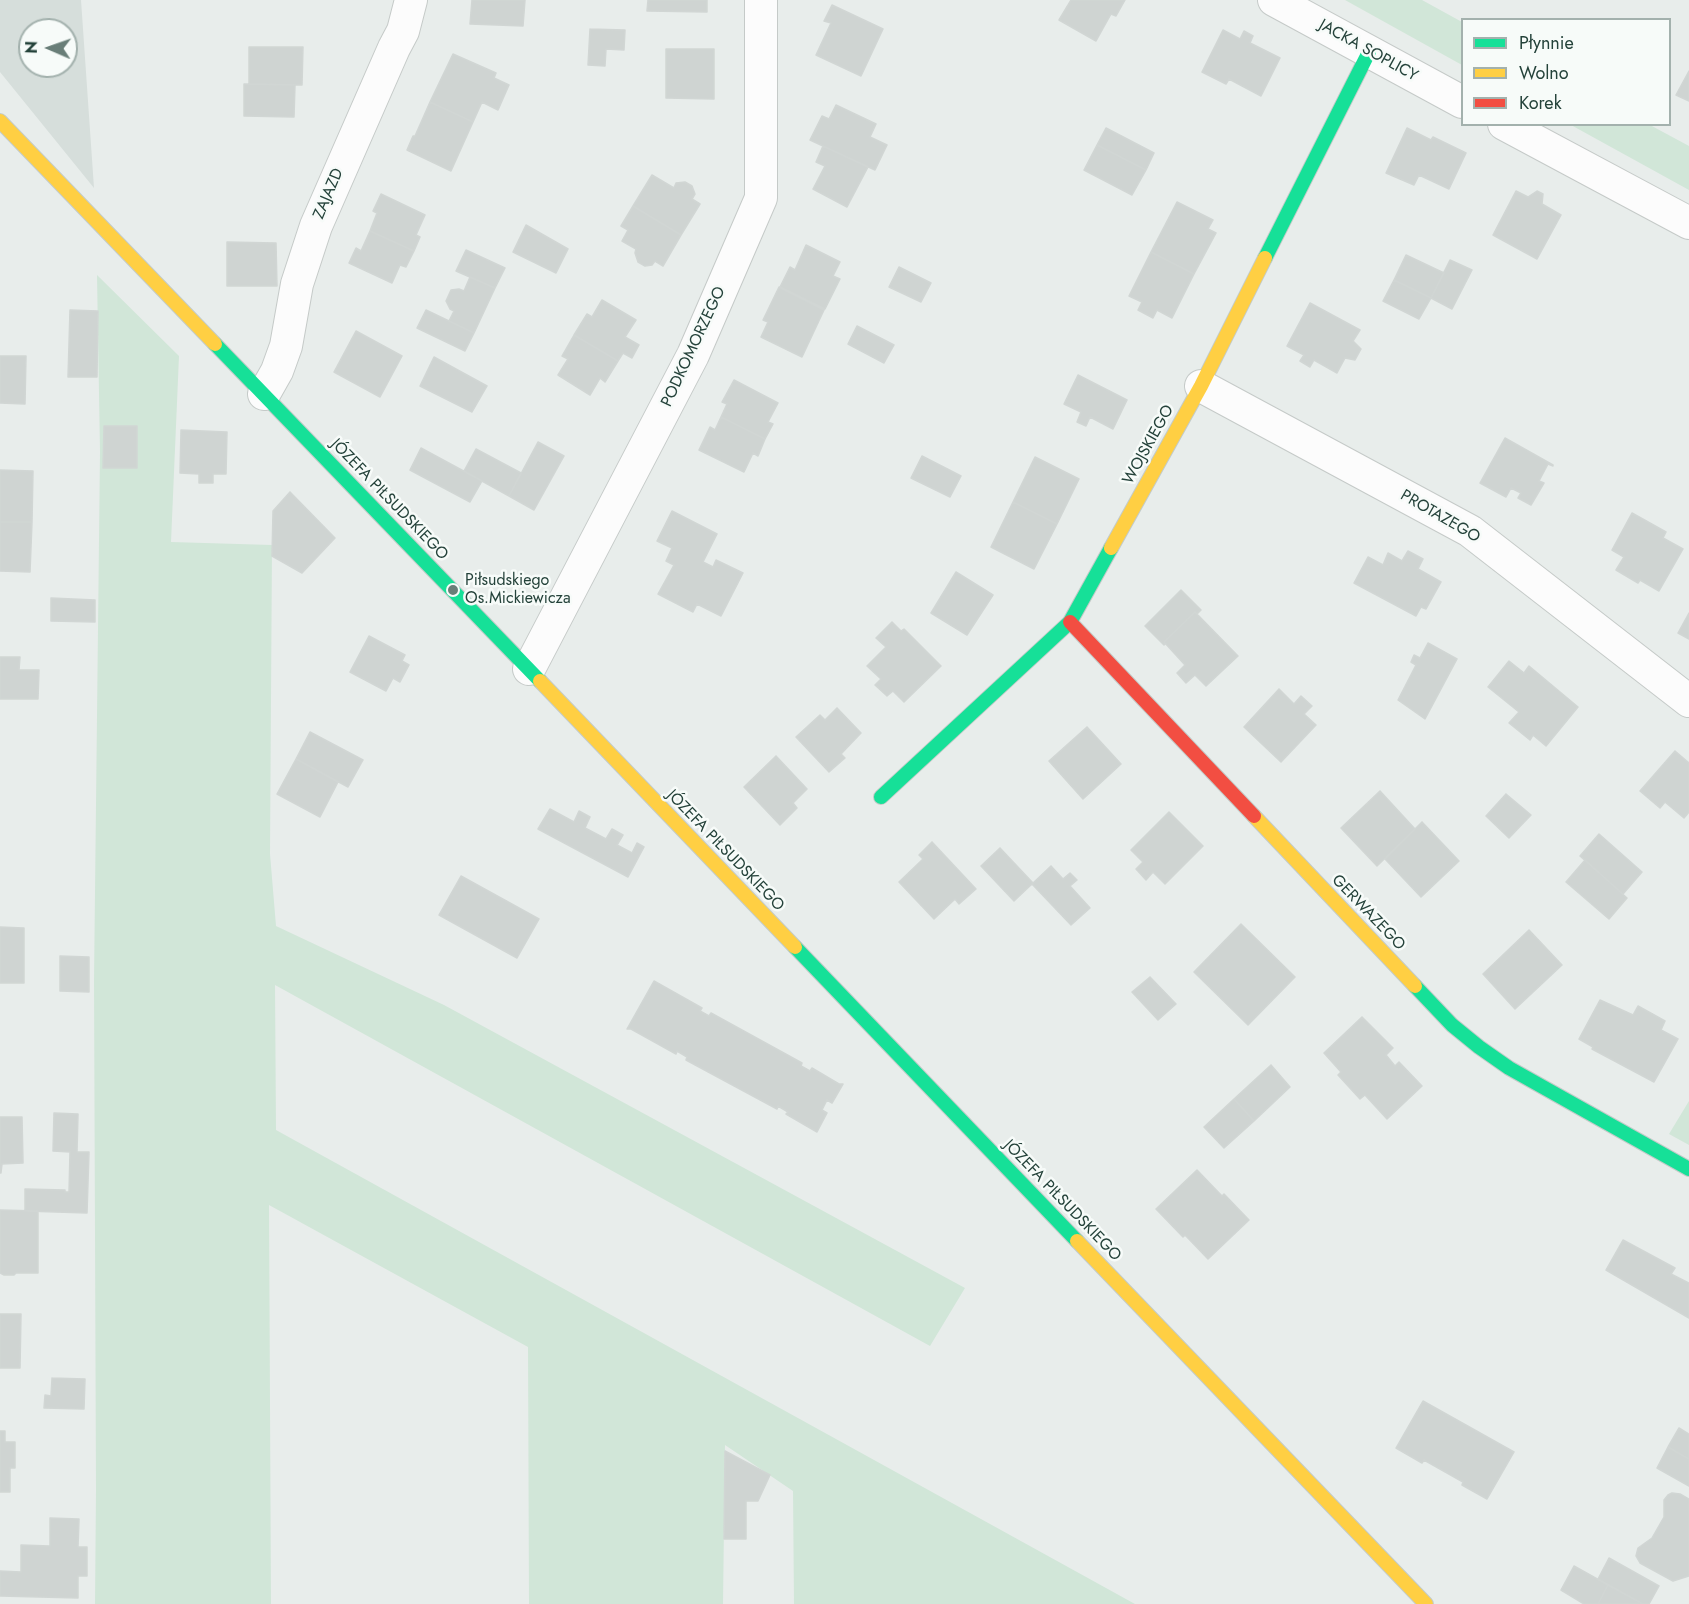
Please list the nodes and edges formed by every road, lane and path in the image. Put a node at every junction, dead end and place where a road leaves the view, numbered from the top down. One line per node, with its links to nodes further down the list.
1 (411, 0): 10 (street, ZAJAZD)
2 (761, 0): 12 (street, PODKOMORZEGO)
3 (1274, 0): 4 (street, JACKA SOPLICY)
4 (1369, 52): 5 (street, JACKA SOPLICY); 9 (street, WOJSKIEGO)
5 (1461, 101)
6 (0, 120): 10 (street, JÓZEFA PIŁSUDSKIEGO)
7 (1508, 126): 8 (street)
8 (1689, 223)
9 (1201, 386): 11 (street, WOJSKIEGO); 13 (street, PROTAZEGO)
10 (264, 394): 12 (street, JÓZEFA PIŁSUDSKIEGO)
11 (1070, 622): 14 (street, WOJSKIEGO); 15 (street, GERWAZEGO)
12 (529, 669): 16 (street, JÓZEFA PIŁSUDSKIEGO)
13 (1689, 700)
14 (881, 797)
15 (1689, 1169)
16 (1426, 1604)

